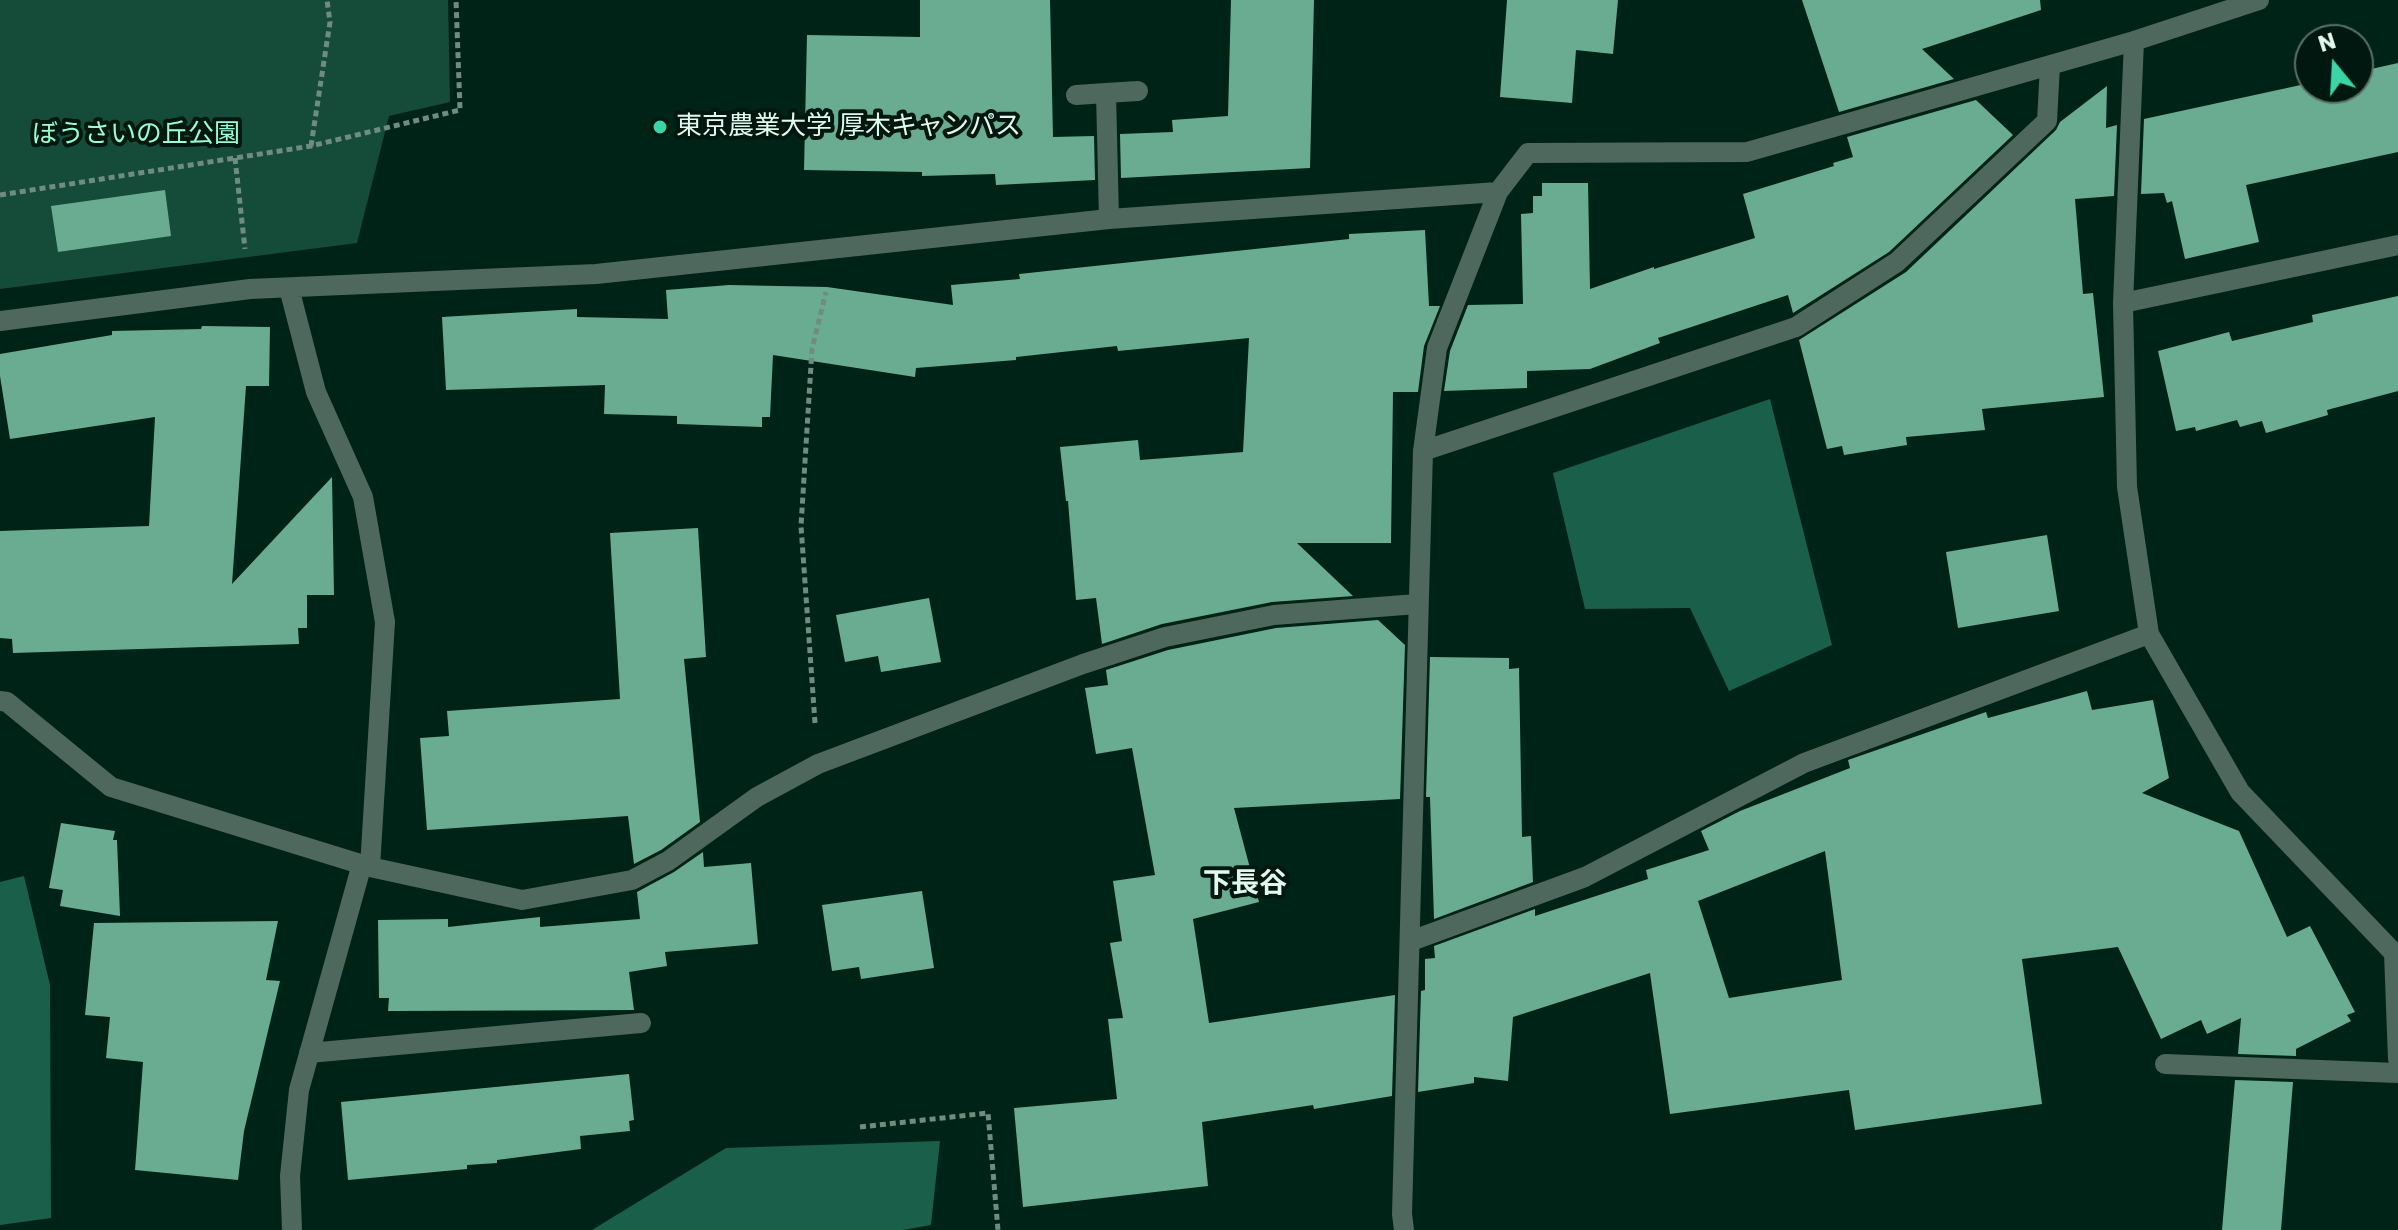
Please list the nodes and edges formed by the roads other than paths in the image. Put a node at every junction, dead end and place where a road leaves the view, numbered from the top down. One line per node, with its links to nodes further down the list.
1 (2259, 0): 2 (street)
2 (2134, 41): 3 (street); 11 (street)
3 (2050, 65): 7 (street); 13 (street)
4 (1138, 91): 5 (street)
5 (1106, 93): 6 (street); 8 (street)
6 (1076, 95)
7 (1498, 192): 8 (street); 13 (street)
8 (1109, 219): 10 (street)
9 (2398, 245): 11 (street)
10 (289, 288): 12 (street); 17 (street)
11 (2123, 303): 15 (street)
12 (0, 321)
13 (1423, 451): 14 (street)
14 (1417, 604): 17 (street); 18 (street)
15 (2149, 634): 18 (street); 19 (street)
16 (0, 701): 17 (street)
17 (366, 866): 21 (street)
18 (1411, 941): 26 (street)
19 (2396, 952): 22 (street)
20 (641, 1023): 21 (street)
21 (309, 1053): 25 (street)
22 (2398, 1059)
23 (2165, 1064): 24 (street)
24 (2398, 1073)
25 (292, 1230)
26 (1404, 1230)

